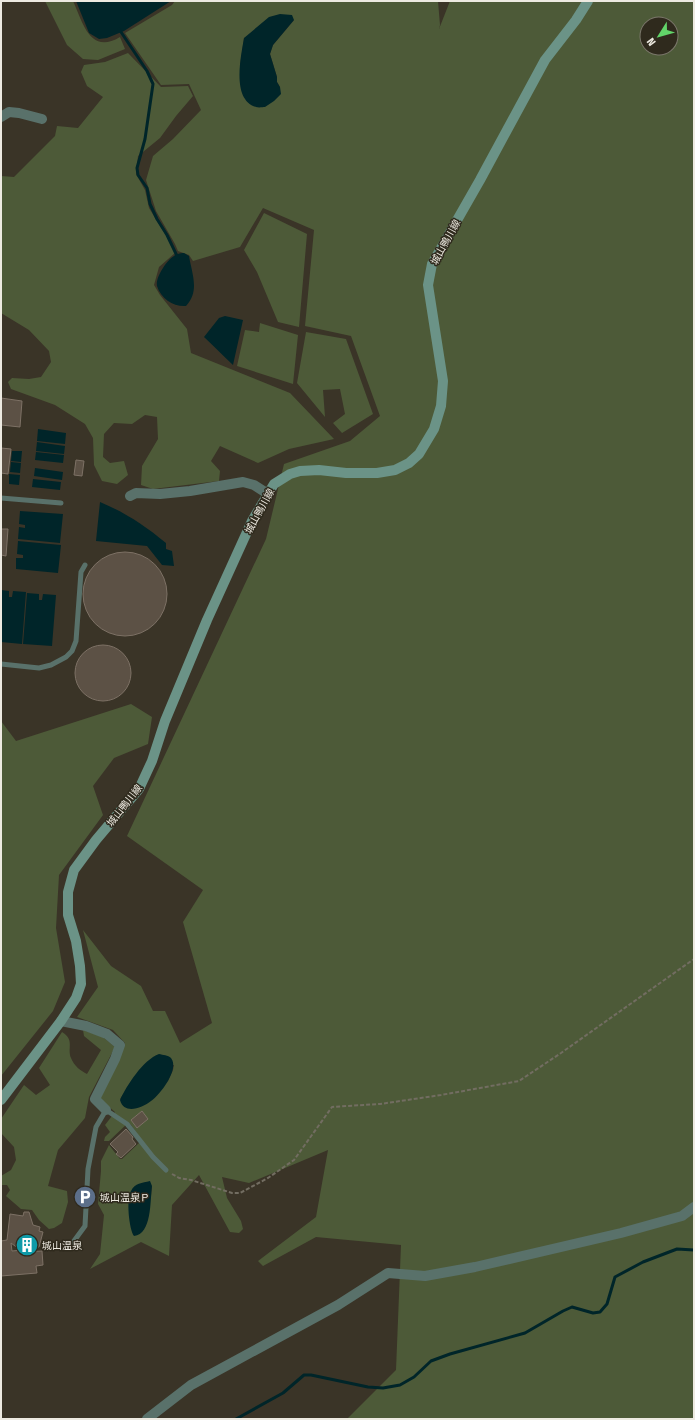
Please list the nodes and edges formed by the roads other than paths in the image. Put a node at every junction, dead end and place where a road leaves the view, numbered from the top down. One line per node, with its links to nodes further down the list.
1 (588, 1): 4 (main road, 城山鴨川線)
2 (1, 117): 3 (street)
3 (42, 119)
4 (268, 494): 5 (street); 10 (main road, 城山鴨川線)
5 (130, 496)
6 (1, 498): 7 (lane)
7 (61, 503)
8 (85, 565): 9 (lane)
9 (1, 664)
10 (61, 1021): 11 (main road, 城山鴨川線); 12 (street)
11 (1, 1100)
12 (106, 1110): 13 (lane); 15 (lane)
13 (166, 1170)
14 (694, 1207): 16 (street)
15 (71, 1245)
16 (147, 1419)

